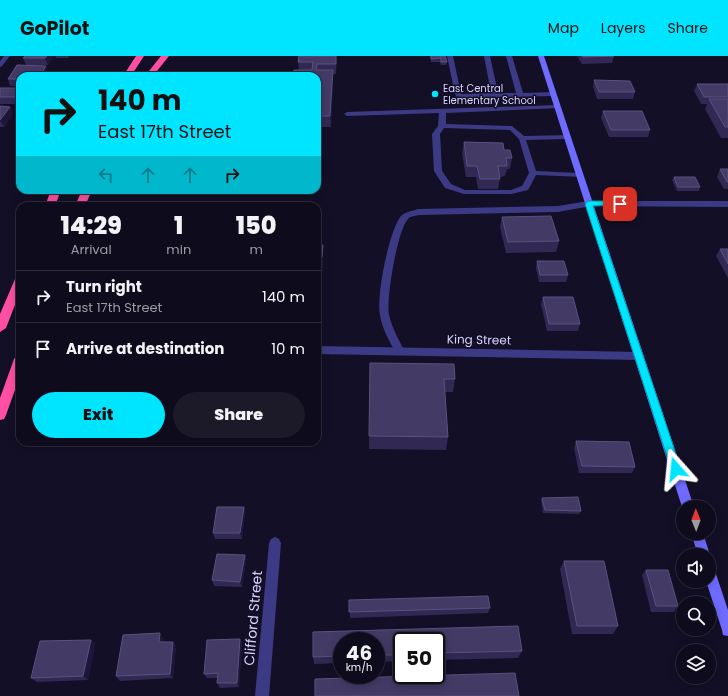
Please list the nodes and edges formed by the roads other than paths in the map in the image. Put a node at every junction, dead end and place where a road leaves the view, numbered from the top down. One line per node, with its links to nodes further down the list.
1 (7, 56): 8 (street)
2 (140, 56): 9 (highway)
3 (165, 56): 10 (highway)
4 (450, 56): 14 (street)
5 (487, 56): 12 (street)
6 (509, 56): 13 (street)
7 (541, 56): 11 (main road)
8 (0, 65)
9 (130, 72)
10 (152, 72)
11 (553, 94): 13 (street); 15 (main road)
12 (495, 95): 13 (street); 14 (street)
13 (520, 95)
14 (459, 96): 16 (street)
15 (557, 107): 16 (street); 20 (main road)
16 (466, 109): 17 (street)
17 (443, 110): 18 (street); 19 (street)
18 (348, 114)
19 (442, 126): 21 (street); 22 (street)
20 (567, 137): 21 (street); 23 (main road)
21 (522, 138): 22 (street)
22 (533, 173): 23 (street)
23 (579, 175): 24 (main road)
24 (588, 204): 25 (street); 29 (street); 30 (main road)
25 (728, 204)
26 (16, 289): 27 (highway)
27 (0, 328)
28 (321, 350): 29 (street, King Street)
29 (400, 352): 30 (street, King Street)
30 (640, 356): 33 (main road)
31 (16, 370): 32 (highway)
32 (0, 415)
33 (686, 500)
34 (275, 542): 37 (street, Clifford Street)
35 (714, 588): 36 (main road)
36 (728, 630)
37 (262, 696)

